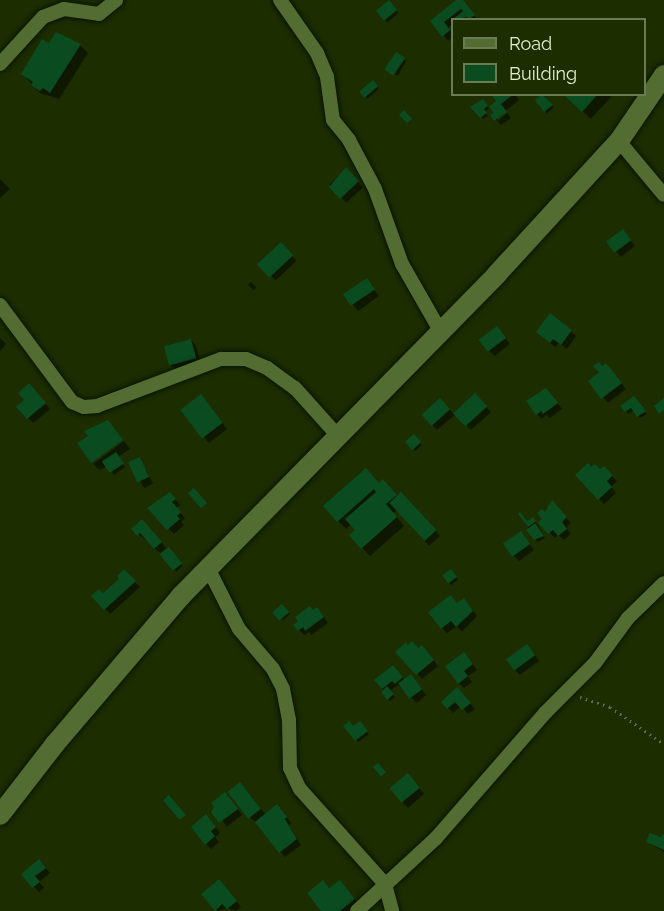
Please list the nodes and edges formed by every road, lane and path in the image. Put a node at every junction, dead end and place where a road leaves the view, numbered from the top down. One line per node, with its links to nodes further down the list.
1 (116, 0): 3 (street)
2 (280, 0): 8 (street)
3 (0, 64)
4 (664, 75): 5 (main road)
5 (619, 141): 6 (street); 8 (main road)
6 (664, 195)
7 (0, 305): 9 (street)
8 (441, 332): 9 (main road)
9 (338, 436): 10 (main road)
10 (208, 568): 14 (main road); 15 (street)
11 (664, 583): 12 (street)
12 (566, 693): 13 (path); 15 (street)
13 (664, 744)
14 (0, 815)
15 (386, 884): 16 (street); 17 (street)
16 (357, 911)
17 (392, 911)

